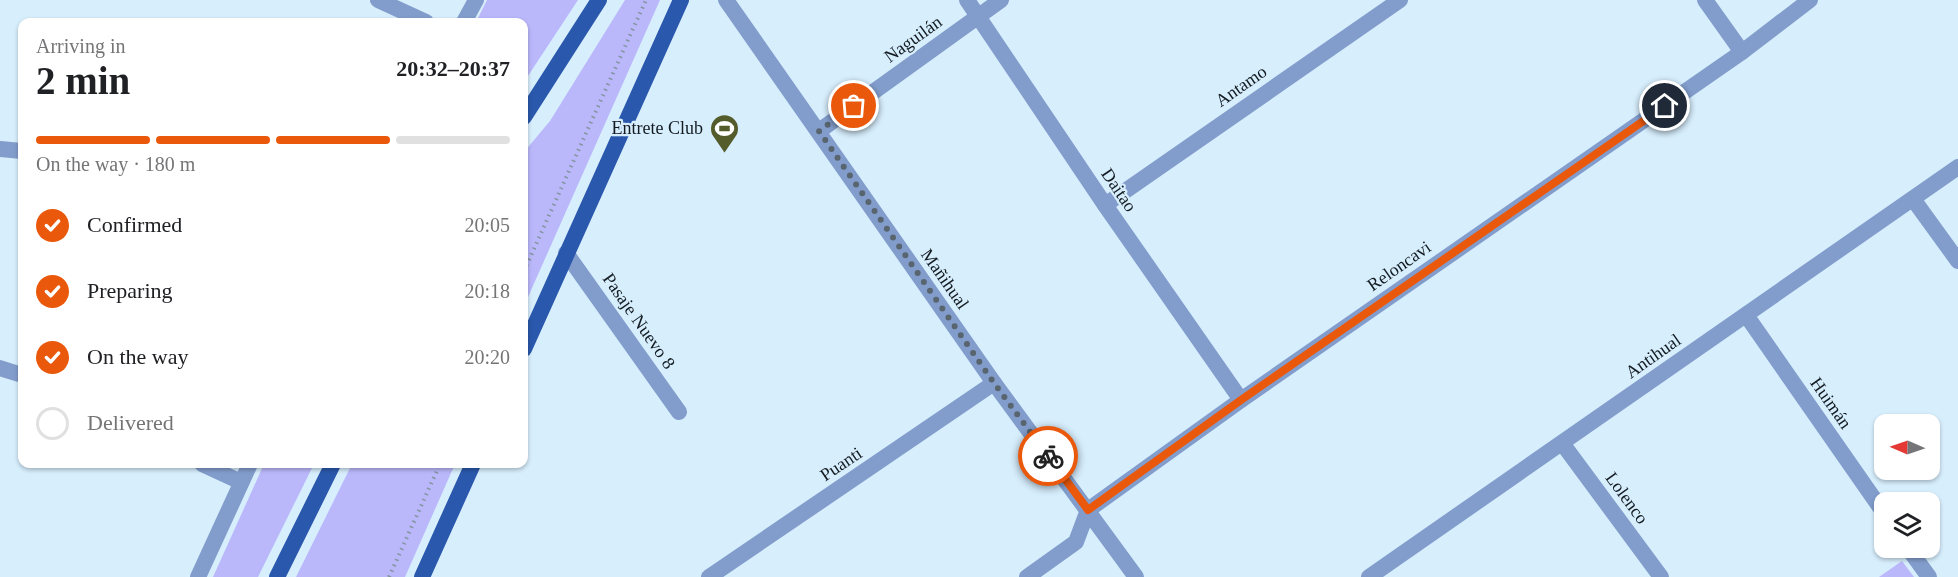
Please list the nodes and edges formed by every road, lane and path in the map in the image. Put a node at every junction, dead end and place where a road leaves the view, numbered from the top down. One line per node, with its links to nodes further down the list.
1 (378, 0): 13 (street)
2 (476, 0): 14 (street)
3 (599, 0): 16 (main road)
4 (646, 0): 25 (path)
5 (681, 0): 23 (main road)
6 (726, 0): 17 (street, Mañihual)
7 (968, 0): 12 (street, Daitao)
8 (1001, 0): 12 (street, Naguilán)
9 (1400, 0): 22 (street, Antamo)
10 (1705, 0): 15 (street)
11 (1810, 0): 15 (street, Reloncavi)
12 (978, 16): 17 (street, Naguilán); 22 (street, Daitao)
13 (417, 18)
14 (466, 18)
15 (1742, 52): 31 (street, Reloncavi)
16 (528, 111)
17 (819, 131): 30 (street, Mañihual)
18 (0, 149): 19 (street)
19 (18, 151)
20 (1958, 167): 21 (street, Antihual)
21 (1913, 199): 24 (street); 26 (street, Antihual)
22 (1105, 205): 31 (street, Daitao)
23 (566, 253): 27 (main road); 32 (street, Pasaje Nuevo 8)
24 (1958, 261)
25 (528, 263)
26 (1746, 315): 33 (street, Antihual); 40 (street, Huimán)
27 (528, 340)
28 (0, 368): 29 (street)
29 (18, 374)
30 (994, 383): 41 (street, Mañihual); 48 (street, Puanti)
31 (1241, 400): 41 (street, Reloncavi)
32 (679, 412)
33 (1562, 443): 43 (street, Antihual); 52 (street, Lolenco)
34 (211, 468): 39 (street)
35 (248, 468): 39 (street)
36 (331, 468): 45 (main road)
37 (438, 468): 46 (path)
38 (470, 468): 47 (main road)
39 (241, 482): 44 (street)
40 (1874, 499)
41 (1088, 510): 49 (street); 50 (street, Mañihual)
42 (1915, 558): 53 (street)
43 (1388, 571): 51 (street, Antihual)
44 (198, 577)
45 (277, 577)
46 (389, 577)
47 (422, 577)
48 (709, 577)
49 (1026, 577)
50 (1136, 577)
51 (1369, 577)
52 (1661, 577)
53 (1929, 577)

